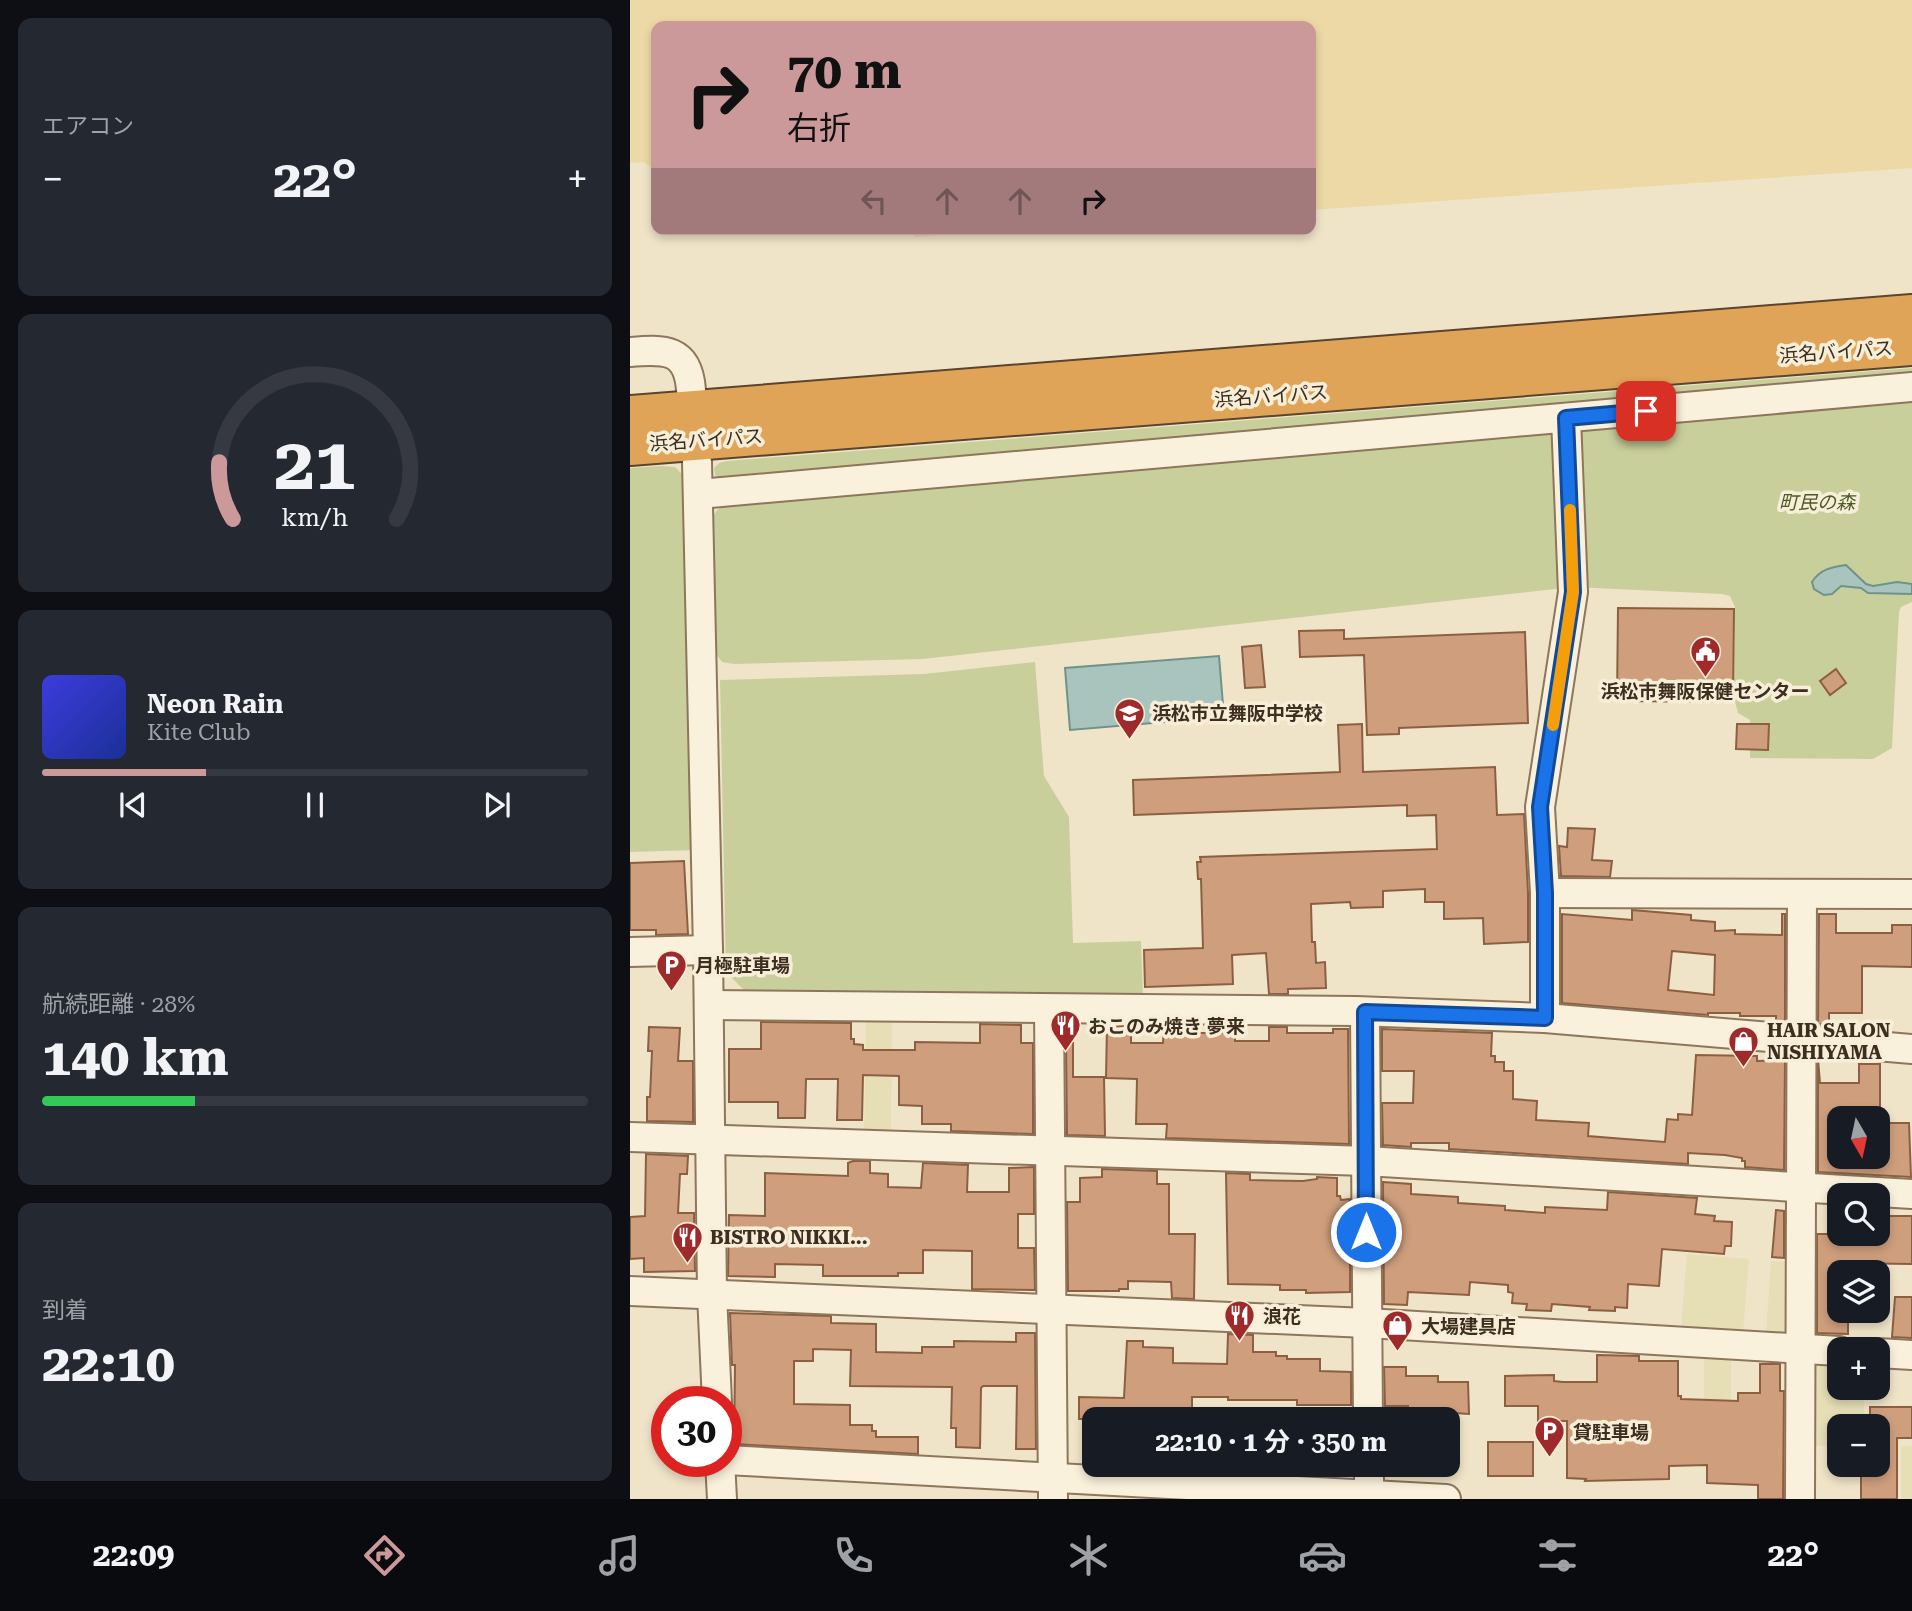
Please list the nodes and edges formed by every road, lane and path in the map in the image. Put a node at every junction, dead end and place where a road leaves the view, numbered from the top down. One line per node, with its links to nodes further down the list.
1 (1912, 314): 6 (highway, 浜名バイパス)
2 (1912, 346): 8 (highway, 浜名バイパス)
3 (630, 352): 5 (street)
4 (1912, 387): 7 (street)
5 (691, 390)
6 (630, 415)
7 (1566, 418): 10 (street); 11 (street)
8 (630, 446)
9 (697, 461): 10 (street)
10 (699, 495): 14 (street)
11 (1545, 893): 12 (street); 19 (street)
12 (1802, 894): 13 (street); 20 (street)
13 (1912, 894)
14 (709, 950): 15 (street); 16 (street)
15 (630, 952)
16 (709, 1005): 17 (street); 23 (street)
17 (1049, 1009): 18 (street); 24 (street)
18 (1365, 1012): 19 (street); 25 (street)
19 (1545, 1018): 20 (street)
20 (1802, 1040): 21 (street); 26 (street)
21 (1912, 1049)
22 (630, 1137): 23 (street)
23 (710, 1140): 24 (street); 29 (street)
24 (1050, 1151): 25 (street); 30 (street)
25 (1366, 1161): 26 (street); 31 (street)
26 (1801, 1188): 27 (street); 32 (street)
27 (1912, 1194)
28 (630, 1291): 29 (street)
29 (712, 1294): 30 (street); 36 (street)
30 (1051, 1309): 31 (street); 41 (street)
31 (1367, 1323): 32 (street); 37 (street)
32 (1800, 1349): 33 (street); 45 (street)
33 (1827, 1350)
34 (1890, 1354): 35 (street)
35 (1912, 1355)
36 (717, 1386)
37 (1368, 1407)
38 (742, 1461): 41 (street)
39 (721, 1477): 43 (street)
40 (1369, 1477): 42 (street)
41 (1053, 1488): 42 (street)
42 (1369, 1497): 44 (street)
43 (722, 1499)
44 (1446, 1499)
45 (1800, 1499)

